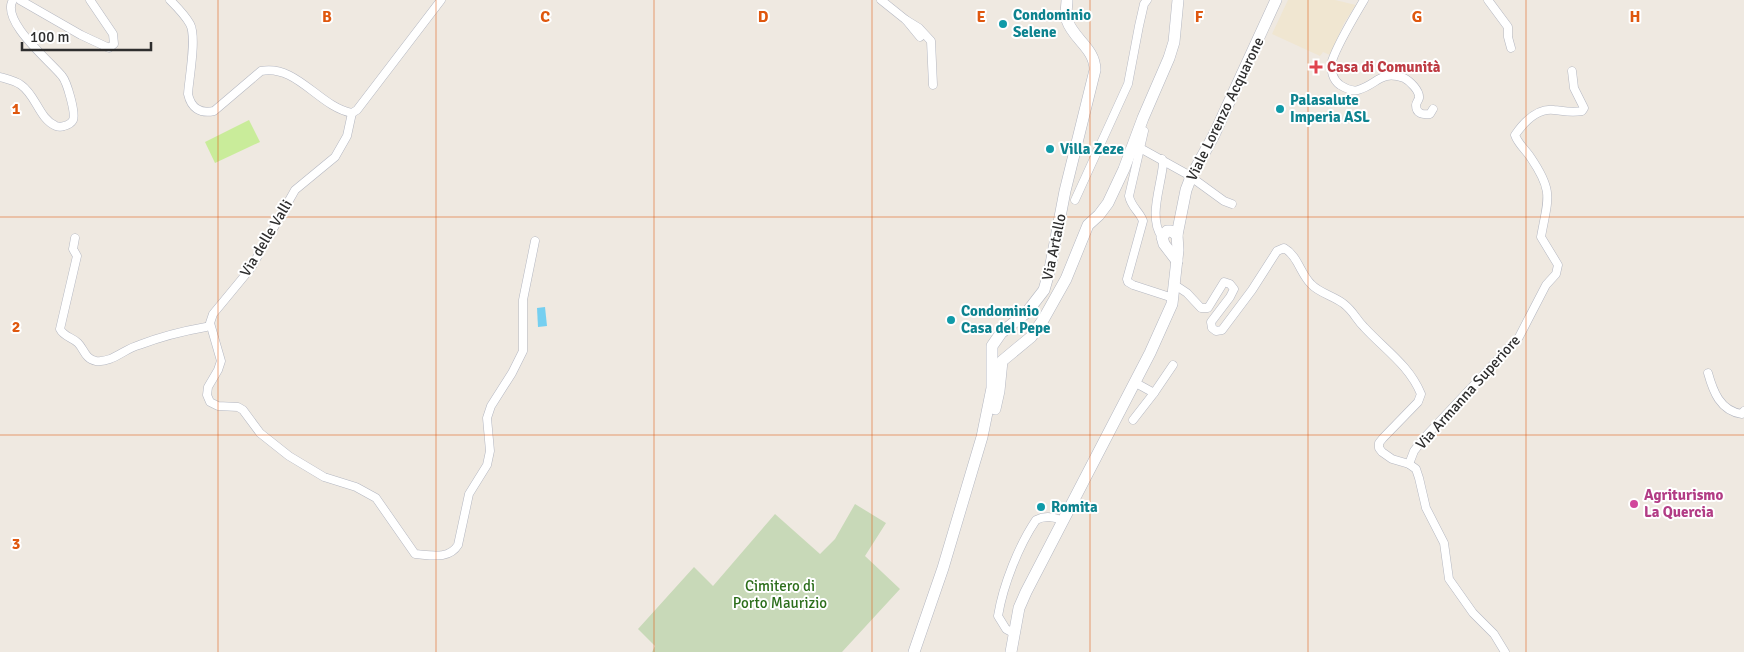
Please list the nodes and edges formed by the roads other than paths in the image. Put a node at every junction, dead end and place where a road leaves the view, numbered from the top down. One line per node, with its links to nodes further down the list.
1 (13, 0): 17 (street)
2 (20, 0): 3 (street)
3 (90, 0)
4 (170, 0): 21 (street)
5 (441, 0): 21 (street)
6 (881, 0): 13 (street)
7 (1067, 0): 39 (street, Via Artallo)
8 (1147, 0): 25 (street)
9 (1178, 0): 19 (street)
10 (1276, 0): 24 (street, Viale Lorenzo Acquarone)
11 (1364, 0): 20 (street)
12 (1488, 0): 15 (street)
13 (906, 20): 14 (street); 18 (street)
14 (920, 36)
15 (1510, 48)
16 (1572, 71): 40 (street, Via Armanna Superiore)
17 (0, 76)
18 (933, 85)
19 (1147, 107): 22 (street); 39 (street)
20 (1433, 109)
21 (352, 113): 29 (street, Via delle Valli)
22 (1140, 148): 23 (street); 31 (street)
23 (1162, 159): 24 (street); 27 (street)
24 (1188, 175): 26 (street); 27 (street, Viale Lorenzo Acquarone)
25 (1075, 200)
26 (1232, 204)
27 (1170, 237): 30 (street)
28 (74, 238): 32 (street)
29 (535, 241)
30 (1175, 285): 31 (street); 40 (street)
31 (1173, 298): 35 (street)
32 (206, 327)
33 (1173, 366): 36 (street)
34 (1708, 373): 37 (street)
35 (1134, 382): 36 (street); 41 (street)
36 (1154, 393): 38 (street)
37 (1744, 411)
38 (1133, 420)
39 (982, 437): 43 (street, Via Artallo)
40 (1409, 464): 45 (street)
41 (1063, 522): 42 (street); 42 (street)
42 (1015, 634): 44 (street)
43 (914, 652)
44 (1012, 652)
45 (1505, 652)

